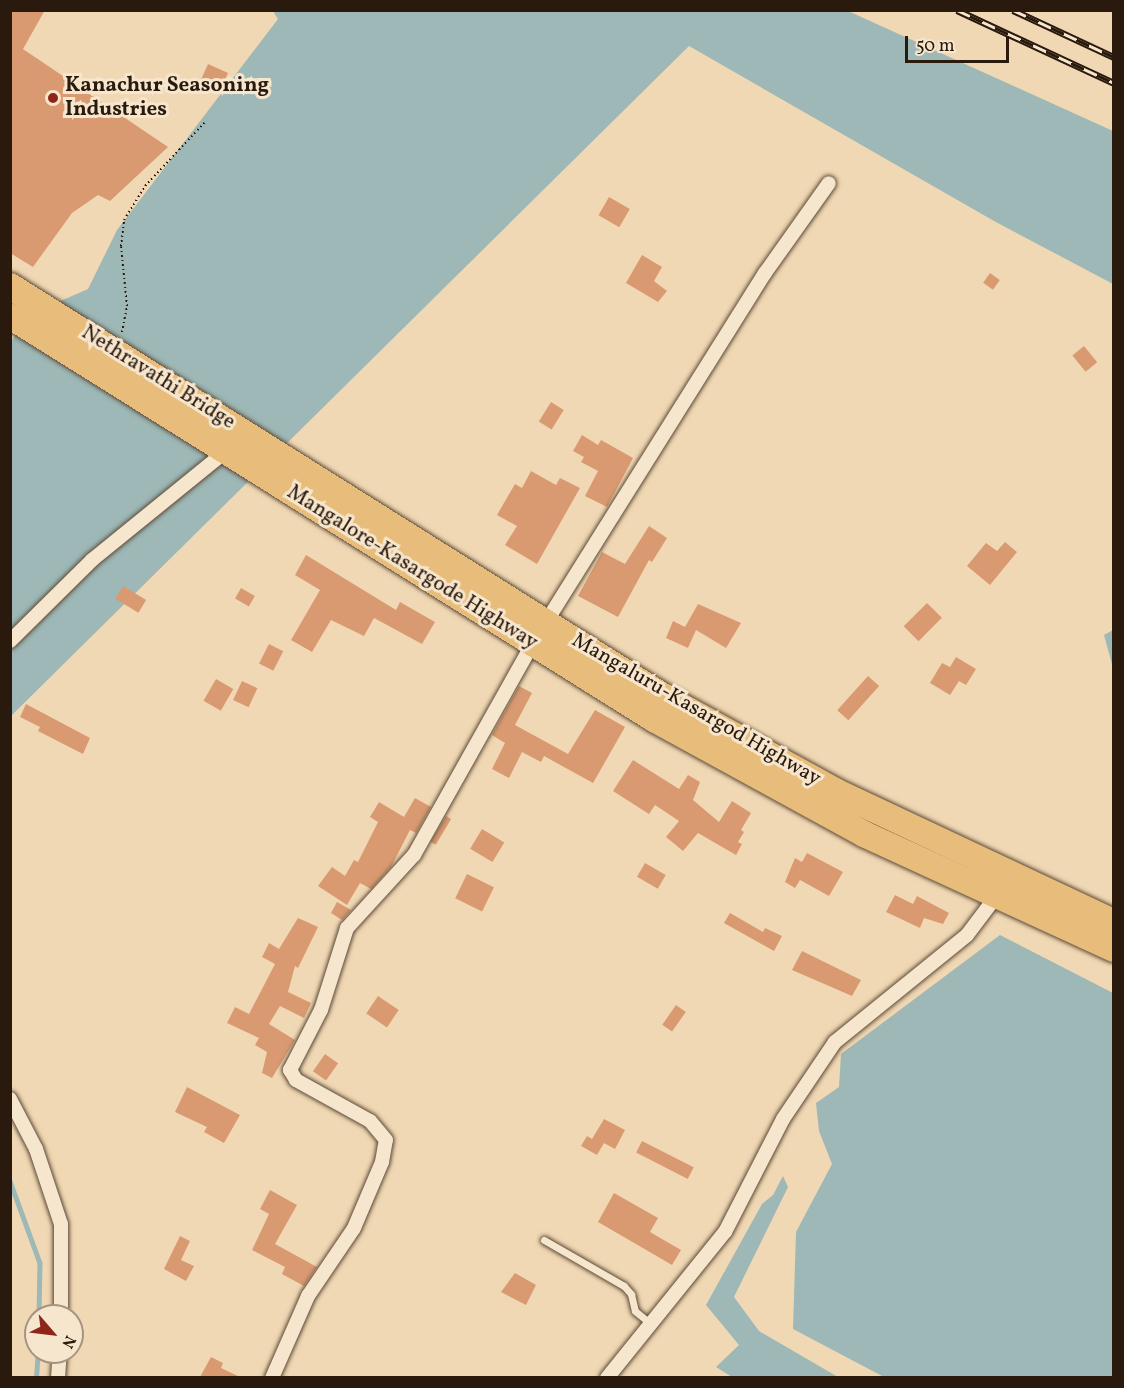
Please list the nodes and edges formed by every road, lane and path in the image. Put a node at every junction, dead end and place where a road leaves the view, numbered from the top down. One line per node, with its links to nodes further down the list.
1 (205, 122): 5 (path)
2 (828, 183): 9 (street)
3 (14, 288): 5 (highway, Nethravathi Bridge)
4 (10, 316): 6 (highway, Nethravathi Bridge)
5 (117, 353): 7 (highway, Nethravathi Bridge)
6 (226, 451): 8 (highway, Nethravathi Bridge); 10 (street)
7 (297, 465): 9 (highway, Mangaluru-Kasargod Highway)
8 (277, 484): 9 (highway, Mangalore-Kasargode Highway)
9 (539, 633): 11 (highway, Mangalore-Kasargode Highway); 12 (highway, Mangaluru-Kasargod Highway); 18 (street)
10 (10, 642)
11 (998, 894): 12 (highway, Mangalore-Kasargode Highway); 17 (street)
12 (1099, 925): 13 (highway)
13 (1113, 949)
14 (10, 1099): 16 (street)
15 (544, 1240): 17 (lane)
16 (62, 1304)
17 (652, 1325): 19 (street)
18 (272, 1377)
19 (607, 1377)

